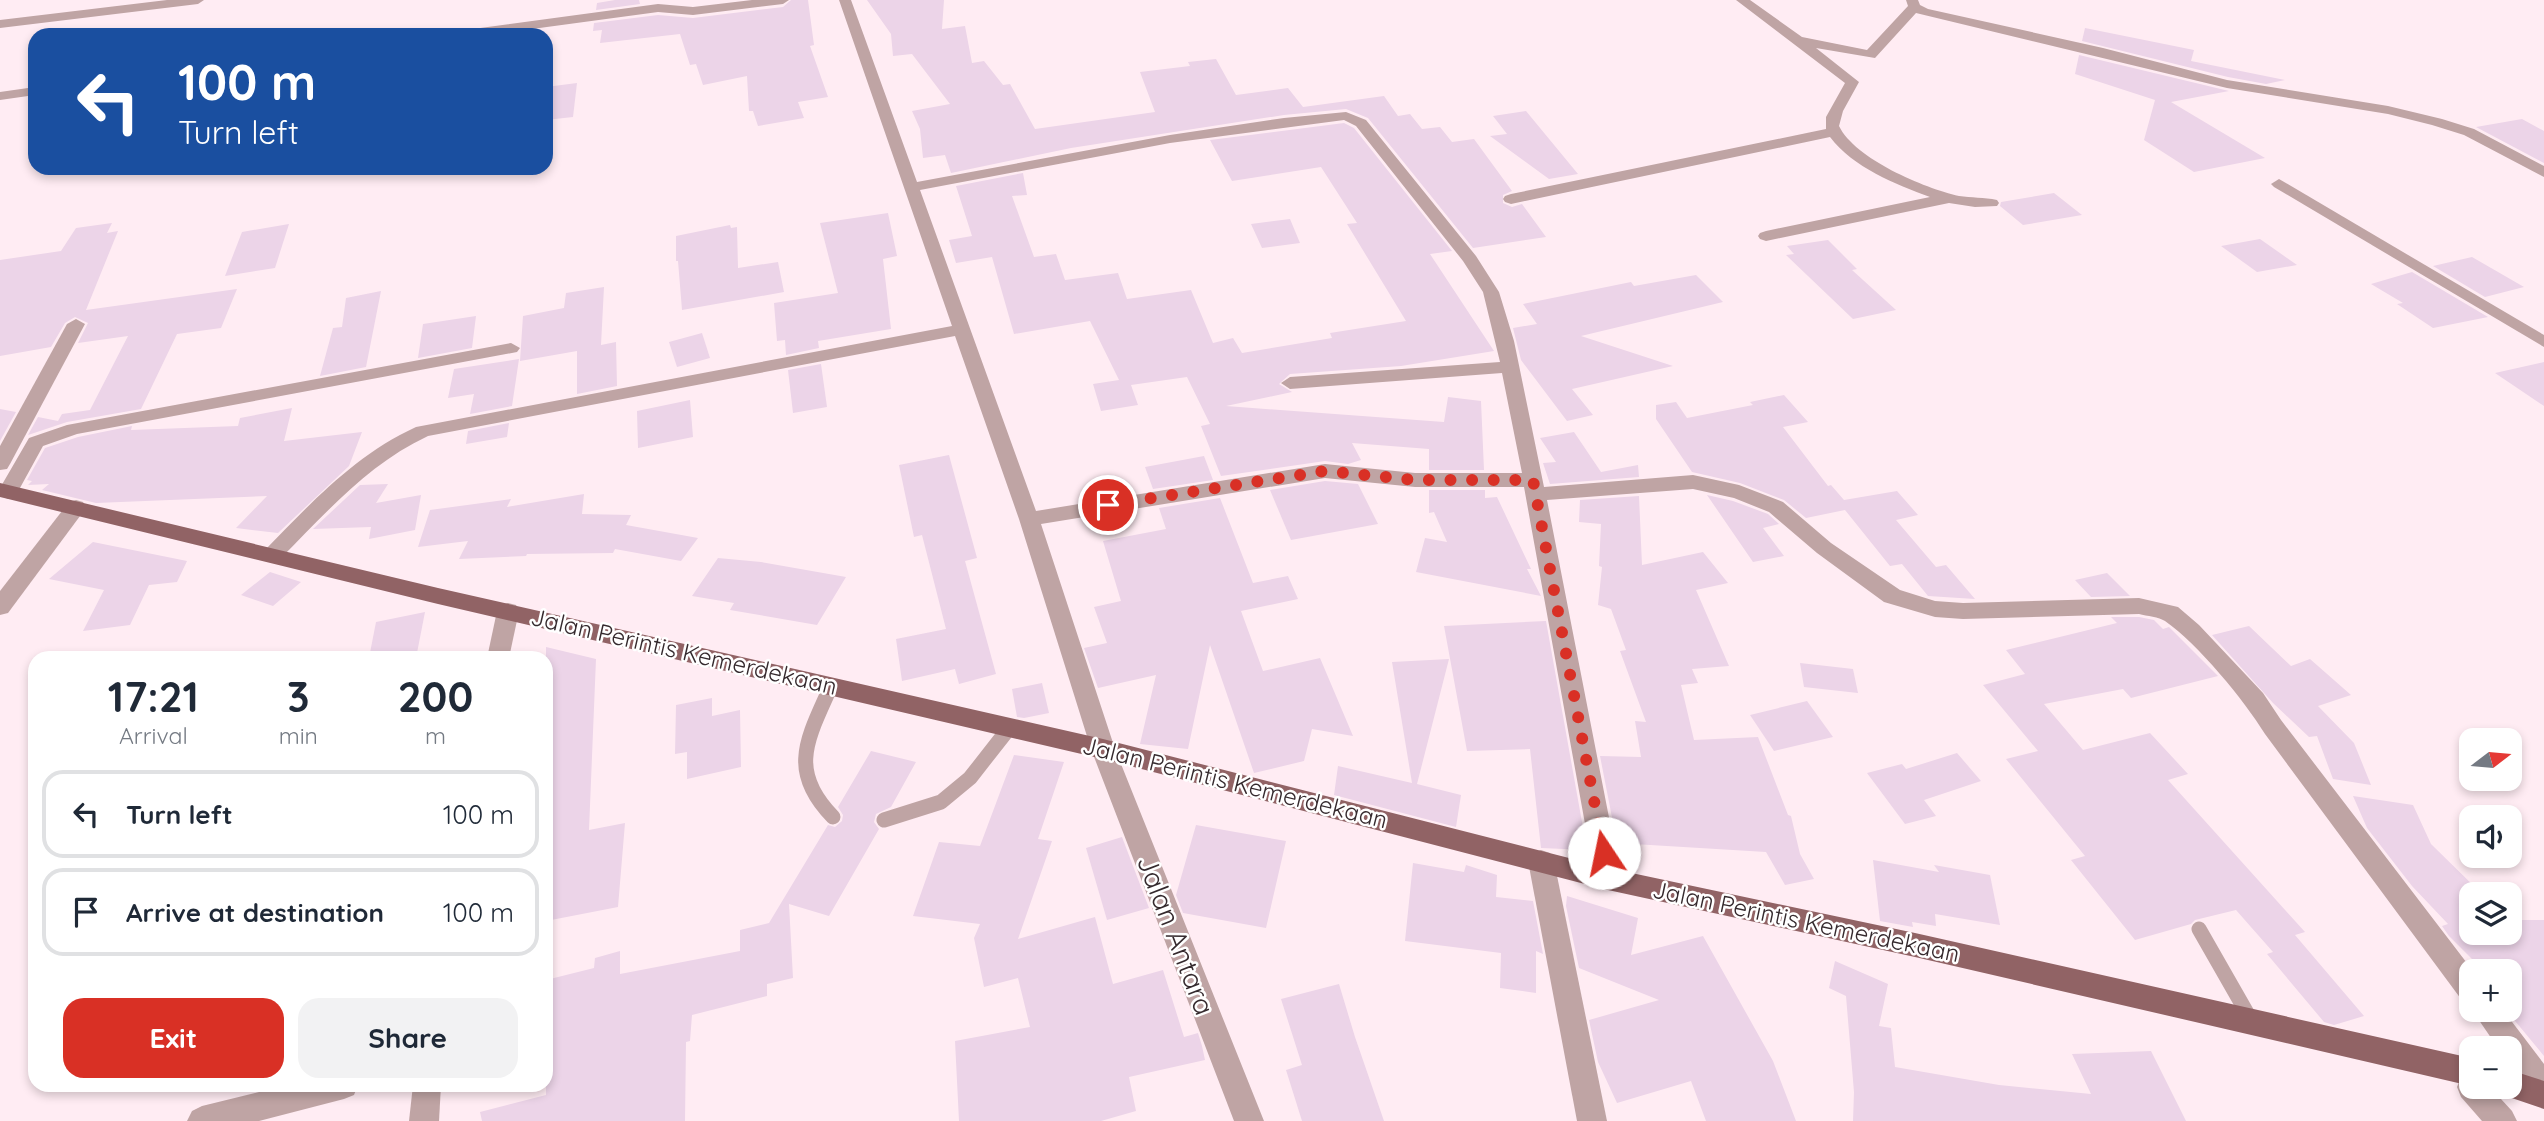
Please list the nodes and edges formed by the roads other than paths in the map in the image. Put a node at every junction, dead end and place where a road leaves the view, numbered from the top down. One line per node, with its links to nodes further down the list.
1 (198, 0): 6 (street)
2 (783, 0): 7 (street)
3 (845, 0): 14 (street, Jalan Antara)
4 (1742, 0): 8 (street)
5 (1914, 4): 8 (street); 12 (street)
6 (0, 24)
7 (510, 28)
8 (1797, 40): 11 (street)
9 (28, 92): 10 (street)
10 (0, 96)
11 (1834, 132): 15 (street); 16 (street)
12 (2544, 172)
13 (2279, 184): 21 (street)
14 (912, 187): 20 (street, Jalan Antara); 23 (street)
15 (1949, 198): 17 (street); 18 (street)
16 (1511, 199)
17 (1992, 203)
18 (1766, 236)
19 (76, 324): 25 (street)
20 (962, 329): 29 (street, Jalan Antara); 30 (street)
21 (2544, 342)
22 (511, 348): 27 (street)
23 (1510, 367): 24 (street); 26 (street)
24 (1290, 383)
25 (0, 464)
26 (1534, 487): 29 (street); 40 (street); 42 (street)
27 (4, 491): 28 (main road, Jalan Perintis Kemerdekaan)
28 (76, 507): 30 (main road, Jalan Perintis Kemerdekaan); 31 (street)
29 (1029, 519): 36 (street, Jalan Antara)
30 (273, 554): 32 (main road, Jalan Perintis Kemerdekaan)
31 (0, 607)
32 (508, 611): 33 (street); 34 (main road, Jalan Perintis Kemerdekaan)
33 (499, 651)
34 (831, 686): 35 (main road, Jalan Perintis Kemerdekaan); 37 (lane)
35 (1010, 727): 36 (main road, Jalan Perintis Kemerdekaan); 38 (lane)
36 (1103, 749): 39 (main road, Jalan Perintis Kemerdekaan); 54 (street, Jalan Antara)
37 (833, 817)
38 (884, 821)
39 (1541, 861): 40 (main road, Jalan Perintis Kemerdekaan); 55 (street)
40 (1608, 879): 43 (main road, Jalan Perintis Kemerdekaan)
41 (2199, 929): 43 (lane)
42 (2459, 973)
43 (2251, 1021): 45 (main road, Jalan Perintis Kemerdekaan)
44 (2495, 1022): 46 (street)
45 (2459, 1076)
46 (2544, 1087)
47 (2522, 1088): 50 (main road)
48 (316, 1092): 52 (street)
49 (426, 1092): 53 (street)
50 (2544, 1095)
51 (2484, 1099): 56 (street)
52 (202, 1121)
53 (424, 1121)
54 (1249, 1121)
55 (1592, 1121)
56 (2502, 1121)

